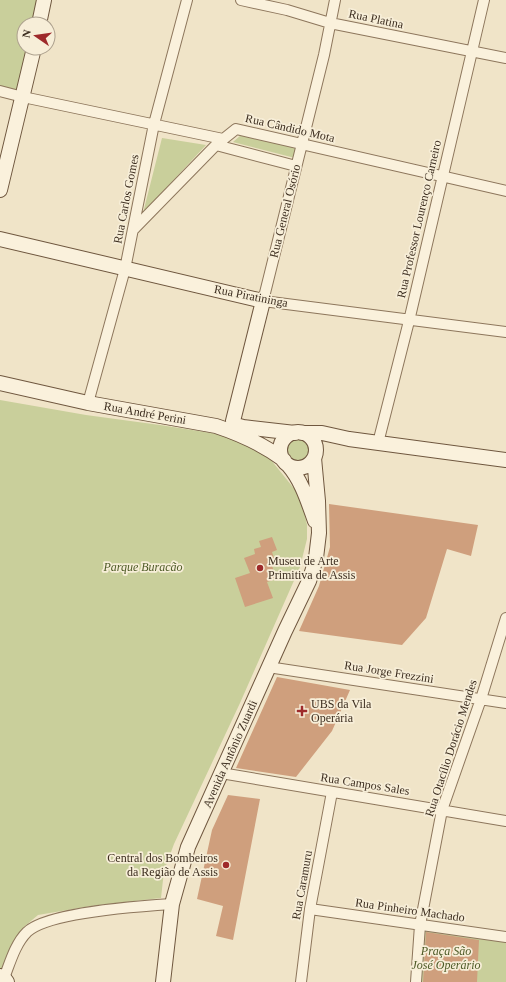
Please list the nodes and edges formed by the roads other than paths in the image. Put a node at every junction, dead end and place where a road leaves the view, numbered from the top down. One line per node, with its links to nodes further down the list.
1 (44, 0): 6 (main road)
2 (187, 0): 13 (street, Rua Carlos Gomes)
3 (241, 0): 7 (street, Rua Platina)
4 (335, 0): 7 (street, Rua General Osório)
5 (484, 0): 8 (street, Rua Professor Lourenço Carneiro)
6 (41, 16)
7 (330, 23): 8 (street, Rua Platina); 15 (street, Rua General Osório)
8 (472, 52): 10 (street, Rua Platina); 17 (street, Rua Professor Lourenço Carneiro)
9 (32, 56): 12 (main road)
10 (506, 58)
11 (0, 91): 12 (street)
12 (23, 97): 13 (street); 18 (main road)
13 (154, 124): 14 (street); 20 (street, Rua Carlos Gomes)
14 (219, 142): 15 (street, Rua Cândido Mota); 16 (street); 20 (street)
15 (301, 144): 16 (street, Rua General Osório); 17 (street, Rua Cândido Mota)
16 (296, 166): 23 (street, Rua General Osório)
17 (443, 176): 19 (street, Rua Cândido Mota); 24 (street, Rua Professor Lourenço Carneiro)
18 (0, 190)
19 (506, 191)
20 (133, 230): 22 (street, Rua Carlos Gomes)
21 (0, 239): 22 (main road, Rua Piratininga)
22 (125, 269): 23 (main road, Rua Piratininga); 27 (street, Rua Carlos Gomes)
23 (263, 301): 24 (street, Rua Piratininga); 28 (main road, Rua General Osório)
24 (409, 321): 25 (street, Rua Piratininga); 30 (street, Rua Professor Lourenço Carneiro)
25 (506, 332)
26 (0, 383): 27 (main road, Rua André Perini)
27 (88, 403): 33 (main road, Rua André Perini)
28 (298, 433): 29 (main road); 31 (main road); 33 (main road)
29 (350, 439): 30 (main road); 31 (main road)
30 (378, 443): 32 (main road)
31 (315, 456): 33 (main road); 34 (main road, Avenida Antônio Zuardi)
32 (506, 460)
33 (286, 463): 34 (main road, Avenida Antônio Zuardi)
34 (319, 532): 36 (main road, Avenida Antônio Zuardi)
35 (506, 618): 37 (street, Rua Otacílio Dorácio Mendes)
36 (268, 667): 37 (street, Rua Jorge Frezzini); 39 (main road, Avenida Antônio Zuardi)
37 (481, 699): 38 (street, Rua Jorge Frezzini); 41 (street, Rua Otacílio Dorácio Mendes)
38 (506, 703)
39 (221, 773): 40 (street, Rua Campos Sales); 43 (main road, Avenida Antônio Zuardi)
40 (332, 792): 41 (street, Rua Campos Sales); 44 (street, Rua Caramuru)
41 (442, 810): 42 (street, Rua Campos Sales); 45 (street, Rua Otacílio Dorácio Mendes)
42 (506, 822)
43 (172, 904): 47 (street); 48 (main road, Avenida Antônio Zuardi)
44 (310, 909): 45 (street, Rua Pinheiro Machado); 49 (street, Rua Caramuru)
45 (420, 925): 46 (street, Rua Pinheiro Machado); 50 (street, Rua Otacílio Dorácio Mendes)
46 (506, 937)
47 (4, 979)
48 (163, 982)
49 (301, 982)
50 (416, 982)

